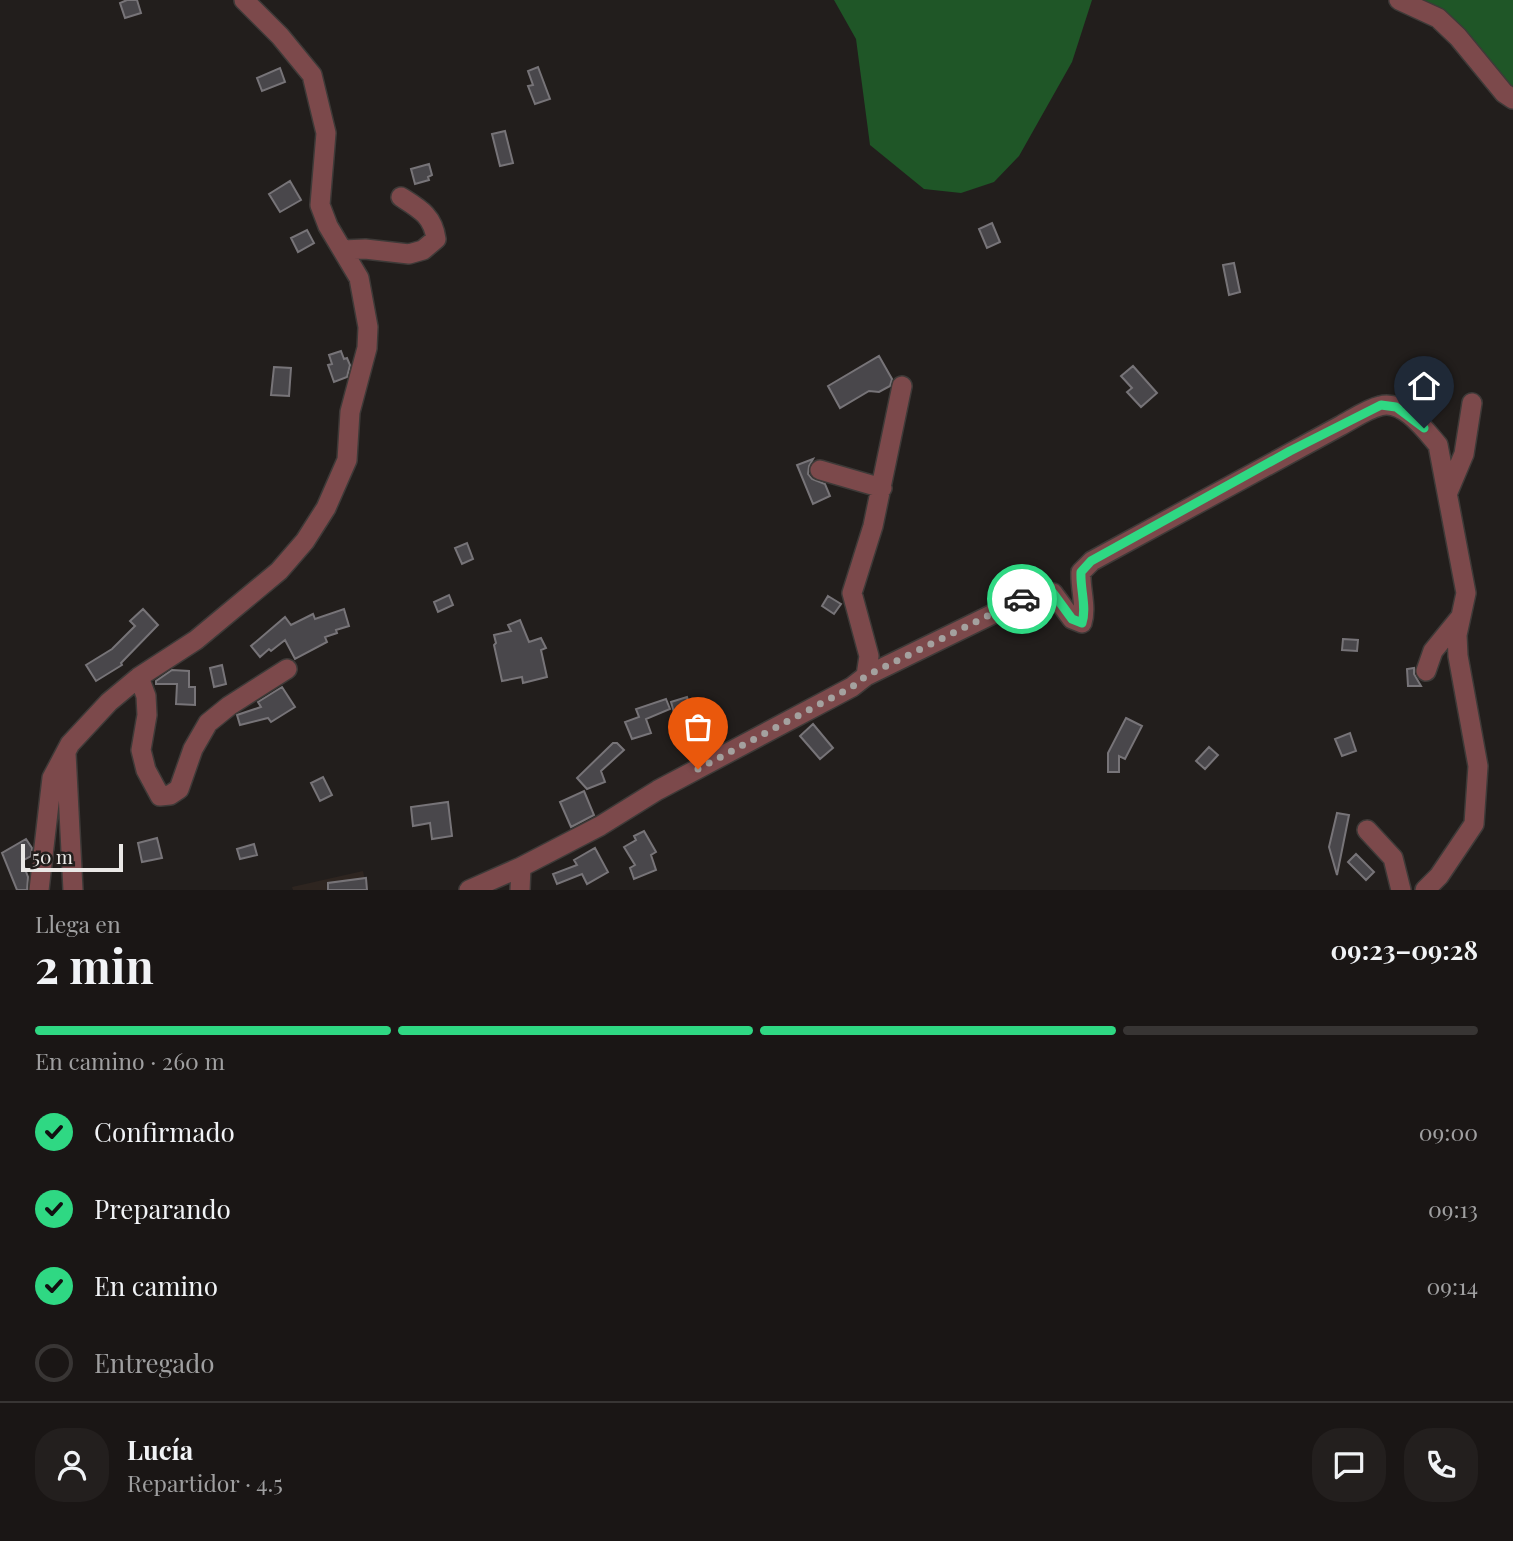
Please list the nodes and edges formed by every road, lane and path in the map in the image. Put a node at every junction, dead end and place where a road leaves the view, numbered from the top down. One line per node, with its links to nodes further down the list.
1 (244, 0): 5 (street)
2 (1399, 0): 3 (street)
3 (1513, 99)
4 (401, 197): 5 (street)
5 (343, 250): 15 (street)
6 (902, 386): 9 (street)
7 (1472, 402): 10 (street)
8 (820, 470): 9 (street)
9 (882, 488): 14 (street)
10 (1448, 492): 11 (street); 14 (street)
11 (1460, 618): 13 (street); 24 (street)
12 (287, 669): 15 (street)
13 (1426, 671)
14 (866, 676): 18 (street)
15 (139, 677): 16 (street)
16 (66, 752): 19 (street); 20 (street)
17 (1367, 830): 23 (street)
18 (521, 867): 21 (street); 22 (street)
19 (39, 890)
20 (73, 890)
21 (469, 890)
22 (520, 890)
23 (1401, 890)
24 (1425, 890)

